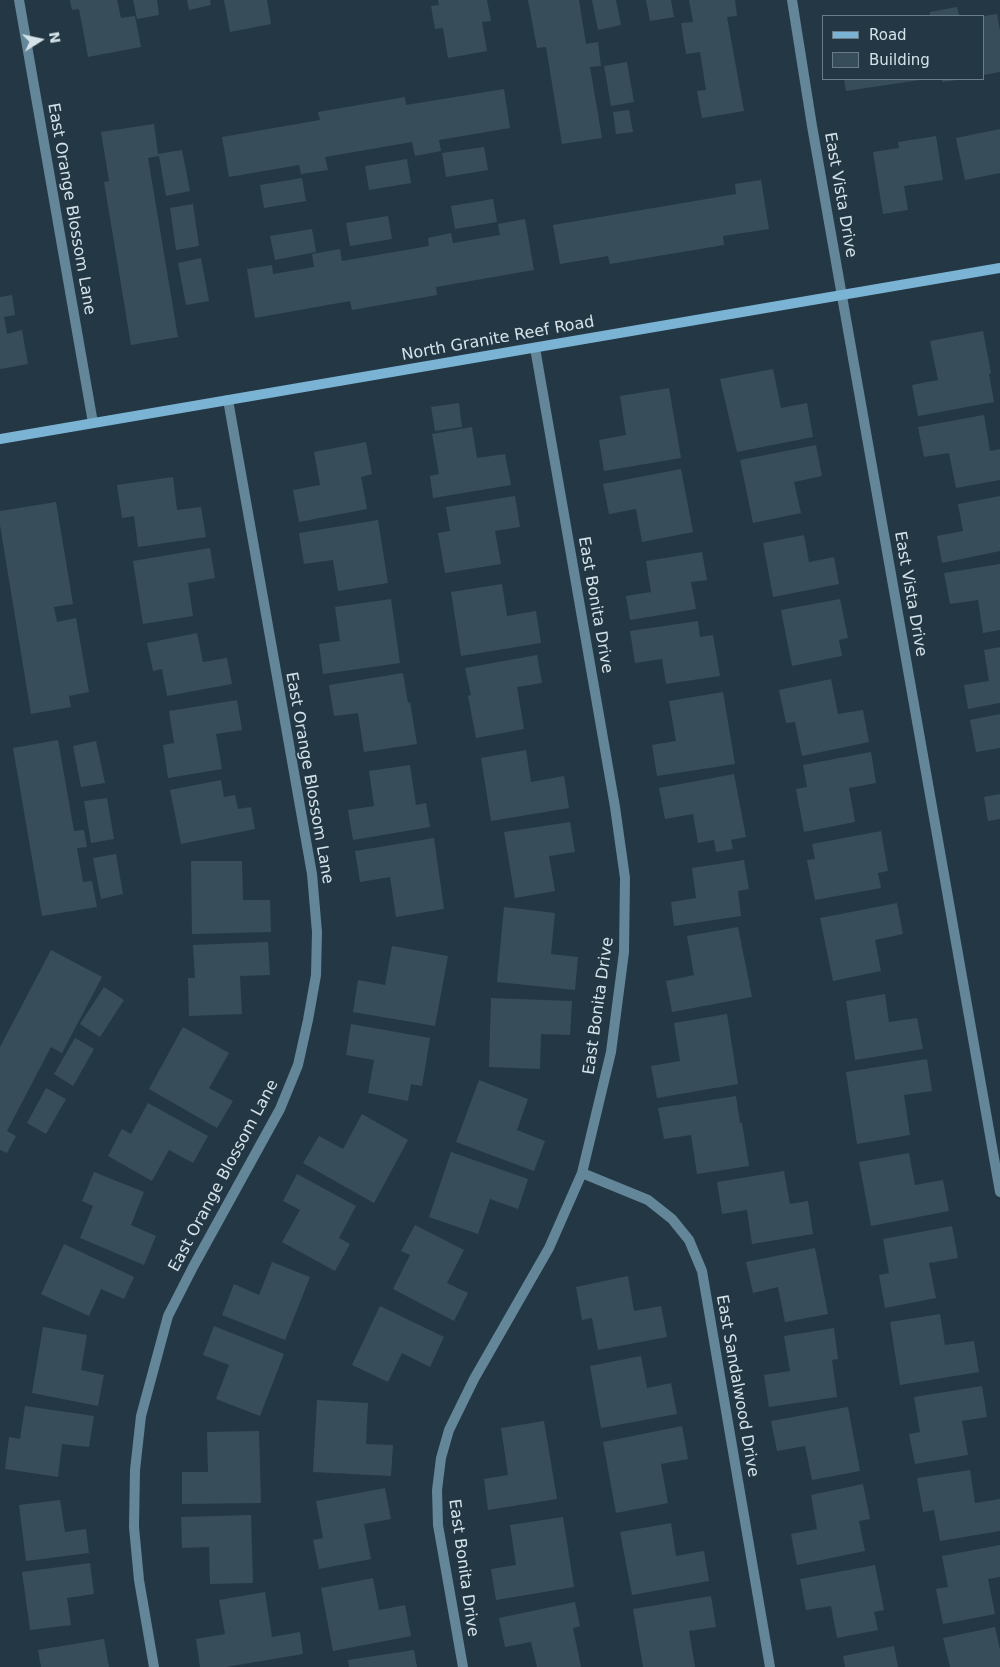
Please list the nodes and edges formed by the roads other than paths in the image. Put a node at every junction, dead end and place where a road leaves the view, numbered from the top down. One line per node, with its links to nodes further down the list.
1 (19, 0): 7 (street, East Orange Blossom Lane)
2 (792, 0): 4 (street, East Vista Drive)
3 (1000, 268): 4 (street, North Granite Reef Road)
4 (843, 295): 5 (street, North Granite Reef Road); 10 (street, East Vista Drive)
5 (535, 348): 6 (street, North Granite Reef Road); 9 (street, East Bonita Drive)
6 (228, 400): 7 (street, North Granite Reef Road); 11 (street, East Orange Blossom Lane)
7 (93, 423): 8 (street, North Granite Reef Road)
8 (0, 438)
9 (582, 1173): 12 (street, East Bonita Drive); 13 (street, East Sandalwood Drive)
10 (1000, 1192)
11 (154, 1667)
12 (462, 1667)
13 (770, 1667)

